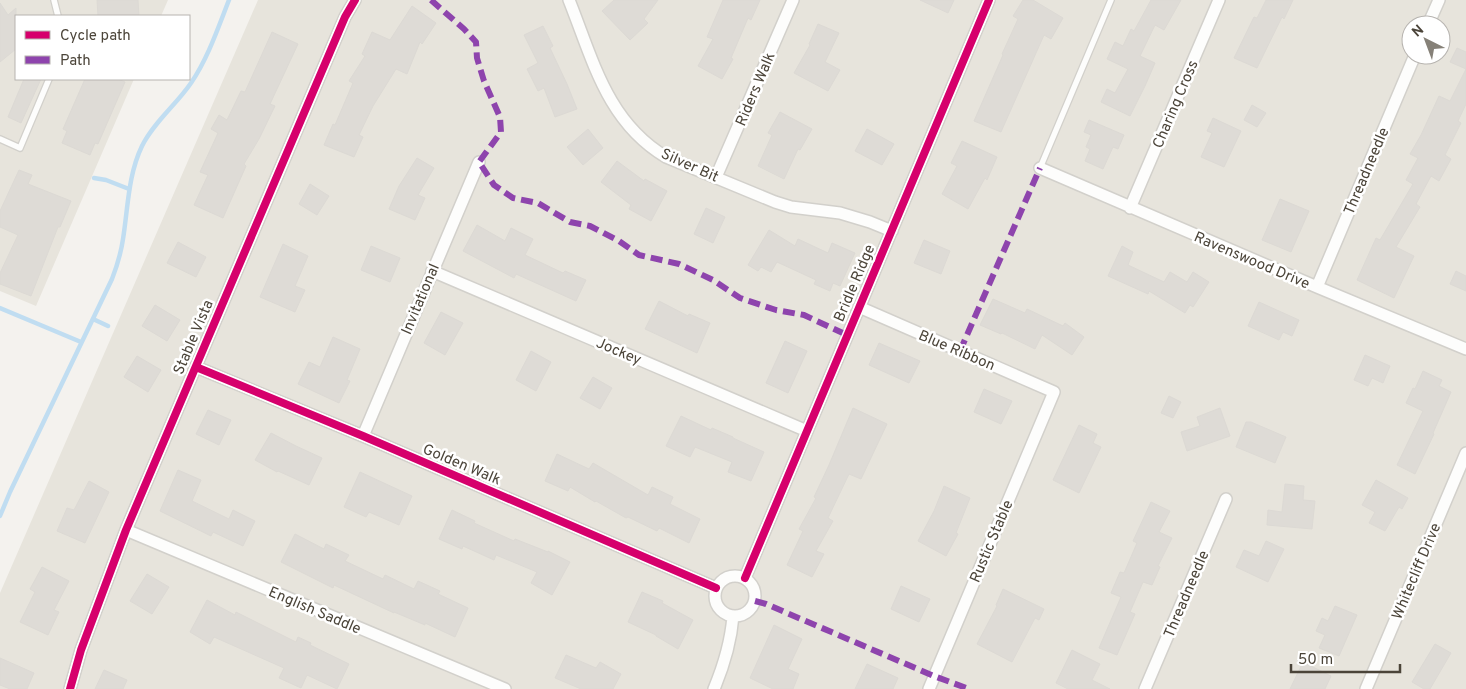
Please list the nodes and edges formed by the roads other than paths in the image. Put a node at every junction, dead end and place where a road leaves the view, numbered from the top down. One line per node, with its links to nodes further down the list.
1 (54, 0): 9 (lane)
2 (355, 0): 23 (street, Stable Vista)
3 (569, 0): 16 (street, Silver Bit)
4 (793, 0): 16 (street, Riders Walk)
5 (989, 0): 18 (street, Bridle Ridge)
6 (1110, 0): 15 (lane)
7 (1219, 0): 17 (street, Charing Cross)
8 (1439, 0): 10 (street)
9 (58, 15)
10 (1432, 15)
11 (1411, 65): 20 (street, Threadneedle)
12 (49, 80): 13 (lane)
13 (0, 139)
14 (479, 162): 19 (street, Invitational)
15 (1040, 168): 17 (street, Ravenswood Drive)
16 (716, 177): 18 (street, Silver Bit)
17 (1130, 208): 20 (street, Ravenswood Drive)
18 (892, 230): 21 (street, Bridle Ridge)
19 (432, 272): 25 (street, Jockey); 26 (street, Invitational)
20 (1317, 287): 22 (street, Ravenswood Drive)
21 (859, 308): 24 (street, Blue Ribbon); 25 (street, Bridle Ridge)
22 (1466, 349)
23 (196, 367): 26 (street, Golden Walk); 29 (street, Stable Vista)
24 (1054, 392): 36 (street, Rustic Stable)
25 (807, 431): 30 (street, Bridle Ridge)
26 (363, 436): 31 (street, Golden Walk)
27 (1466, 453): 38 (street, Whitecliff Drive)
28 (1226, 499): 37 (street, Threadneedle)
29 (126, 530): 33 (street, Stable Vista); 34 (street, English Saddle)
30 (745, 578): 31 (street); 32 (street)
31 (716, 588): 32 (street)
32 (733, 616): 35 (street)
33 (70, 689)
34 (505, 689)
35 (714, 689)
36 (929, 689)
37 (1146, 689)
38 (1366, 689)

